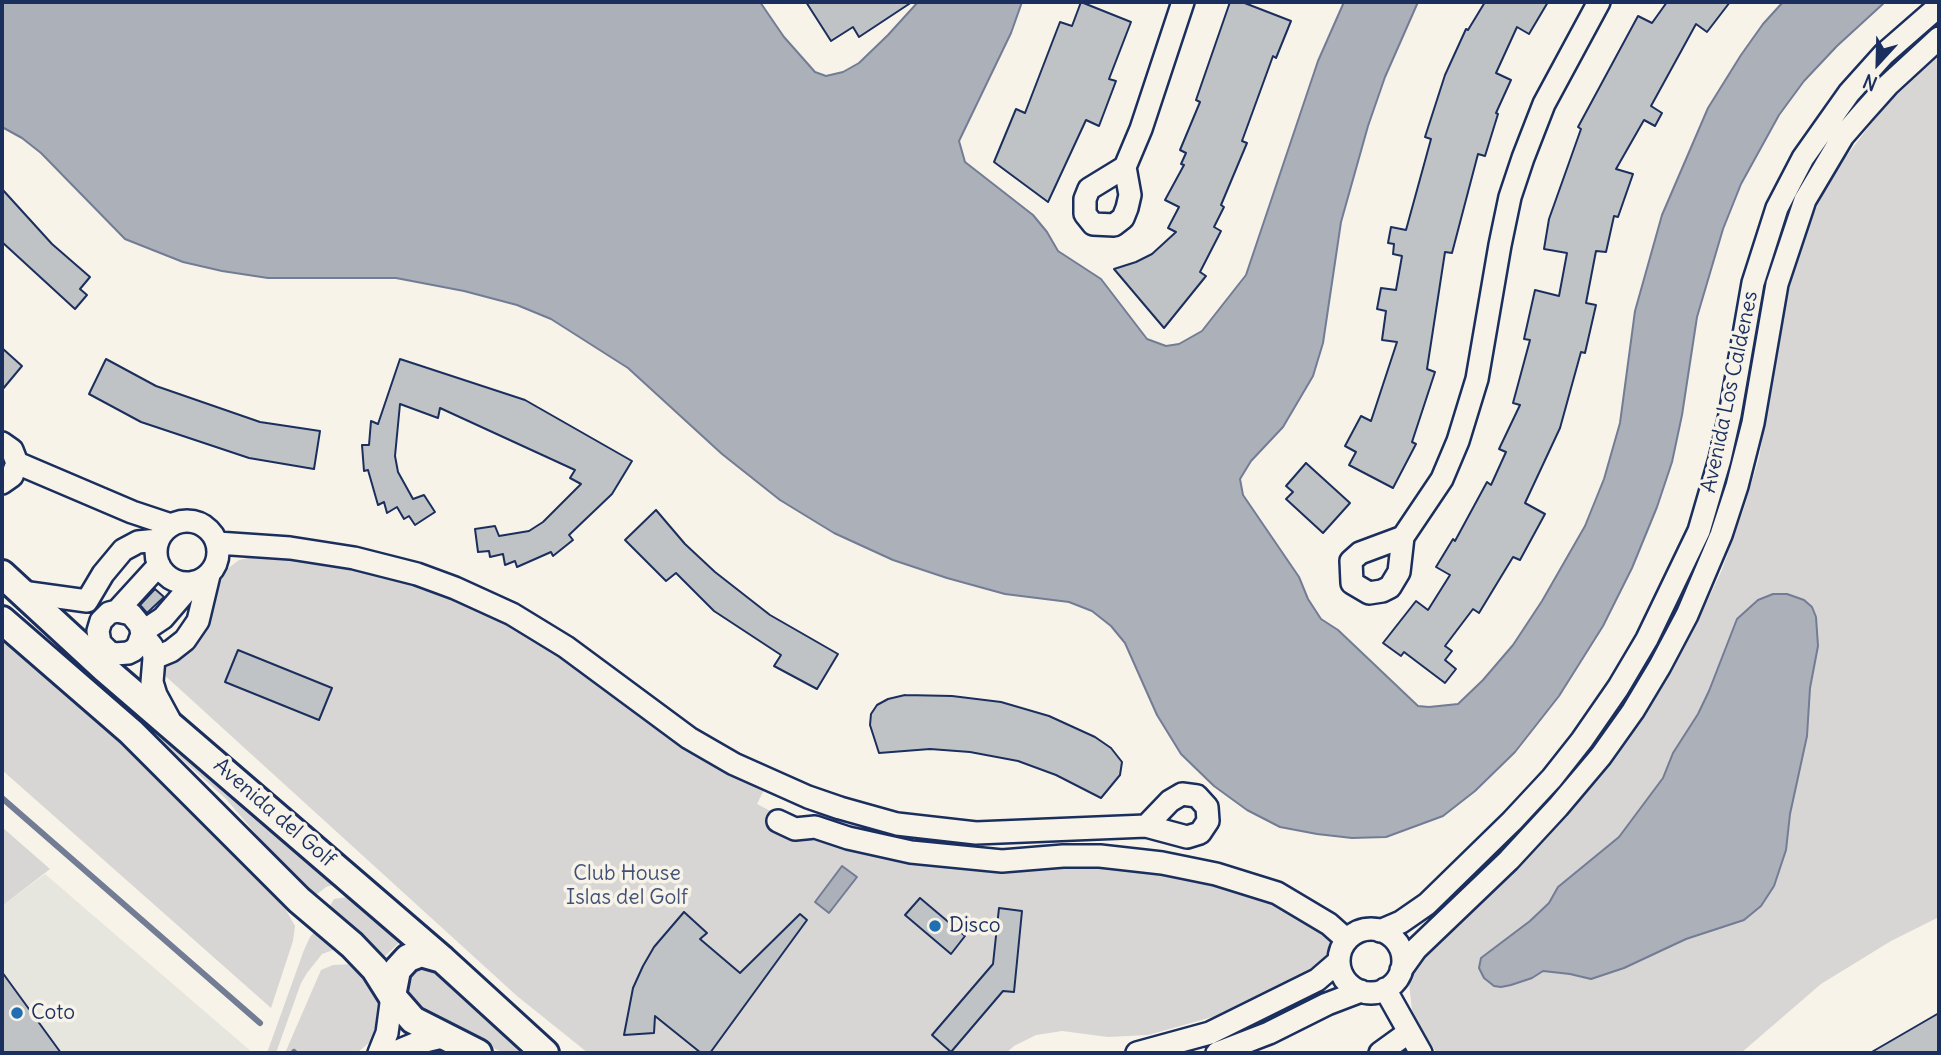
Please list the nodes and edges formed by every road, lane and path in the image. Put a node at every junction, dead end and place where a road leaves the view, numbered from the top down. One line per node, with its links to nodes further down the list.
1 (1182, 2): 5 (street)
2 (1600, 2): 10 (street)
3 (1939, 6): 27 (street, Avenida Los Caldenes)
4 (1939, 38): 31 (street, Avenida Los Caldenes)
5 (1125, 167)
6 (2, 443): 7 (street)
7 (17, 463): 8 (street); 9 (street)
8 (2, 484)
9 (165, 533): 11 (street); 12 (street); 15 (street)
10 (1404, 537)
11 (218, 543): 13 (street); 26 (street)
12 (159, 565): 13 (street); 16 (street)
13 (202, 579): 18 (street); 20 (street)
14 (12, 583): 15 (street); 19 (street, Avenida del Golf)
15 (87, 601): 16 (street)
16 (115, 611): 18 (street); 19 (street)
17 (2, 620): 22 (street, Avenida del Golf)
18 (142, 633): 20 (street); 21 (street)
19 (89, 639): 21 (street, Avenida del Golf); 22 (street)
20 (154, 658): 24 (street)
21 (113, 662): 23 (street); 24 (street, Avenida del Golf)
22 (58, 669): 23 (street, Avenida del Golf)
23 (84, 691): 34 (street, Avenida del Golf)
24 (174, 727): 29 (street, Avenida del Golf)
25 (778, 821): 28 (street)
26 (1146, 826)
27 (1380, 930): 28 (street); 31 (street)
28 (1347, 940): 30 (street)
29 (442, 959): 34 (street); 40 (street, Avenida del Golf)
30 (1339, 961): 33 (street); 41 (street)
31 (1401, 970): 32 (street)
32 (1385, 989): 33 (street); 35 (street)
33 (1361, 991): 42 (street)
34 (393, 996): 36 (street, Avenida del Golf); 37 (street)
35 (1409, 1032): 43 (street); 44 (street)
36 (446, 1036): 38 (street); 39 (street, Avenida del Golf)
37 (379, 1053)
38 (393, 1053)
39 (478, 1053)
40 (545, 1053)
41 (1137, 1053)
42 (1217, 1053)
43 (1380, 1053)
44 (1421, 1053)

